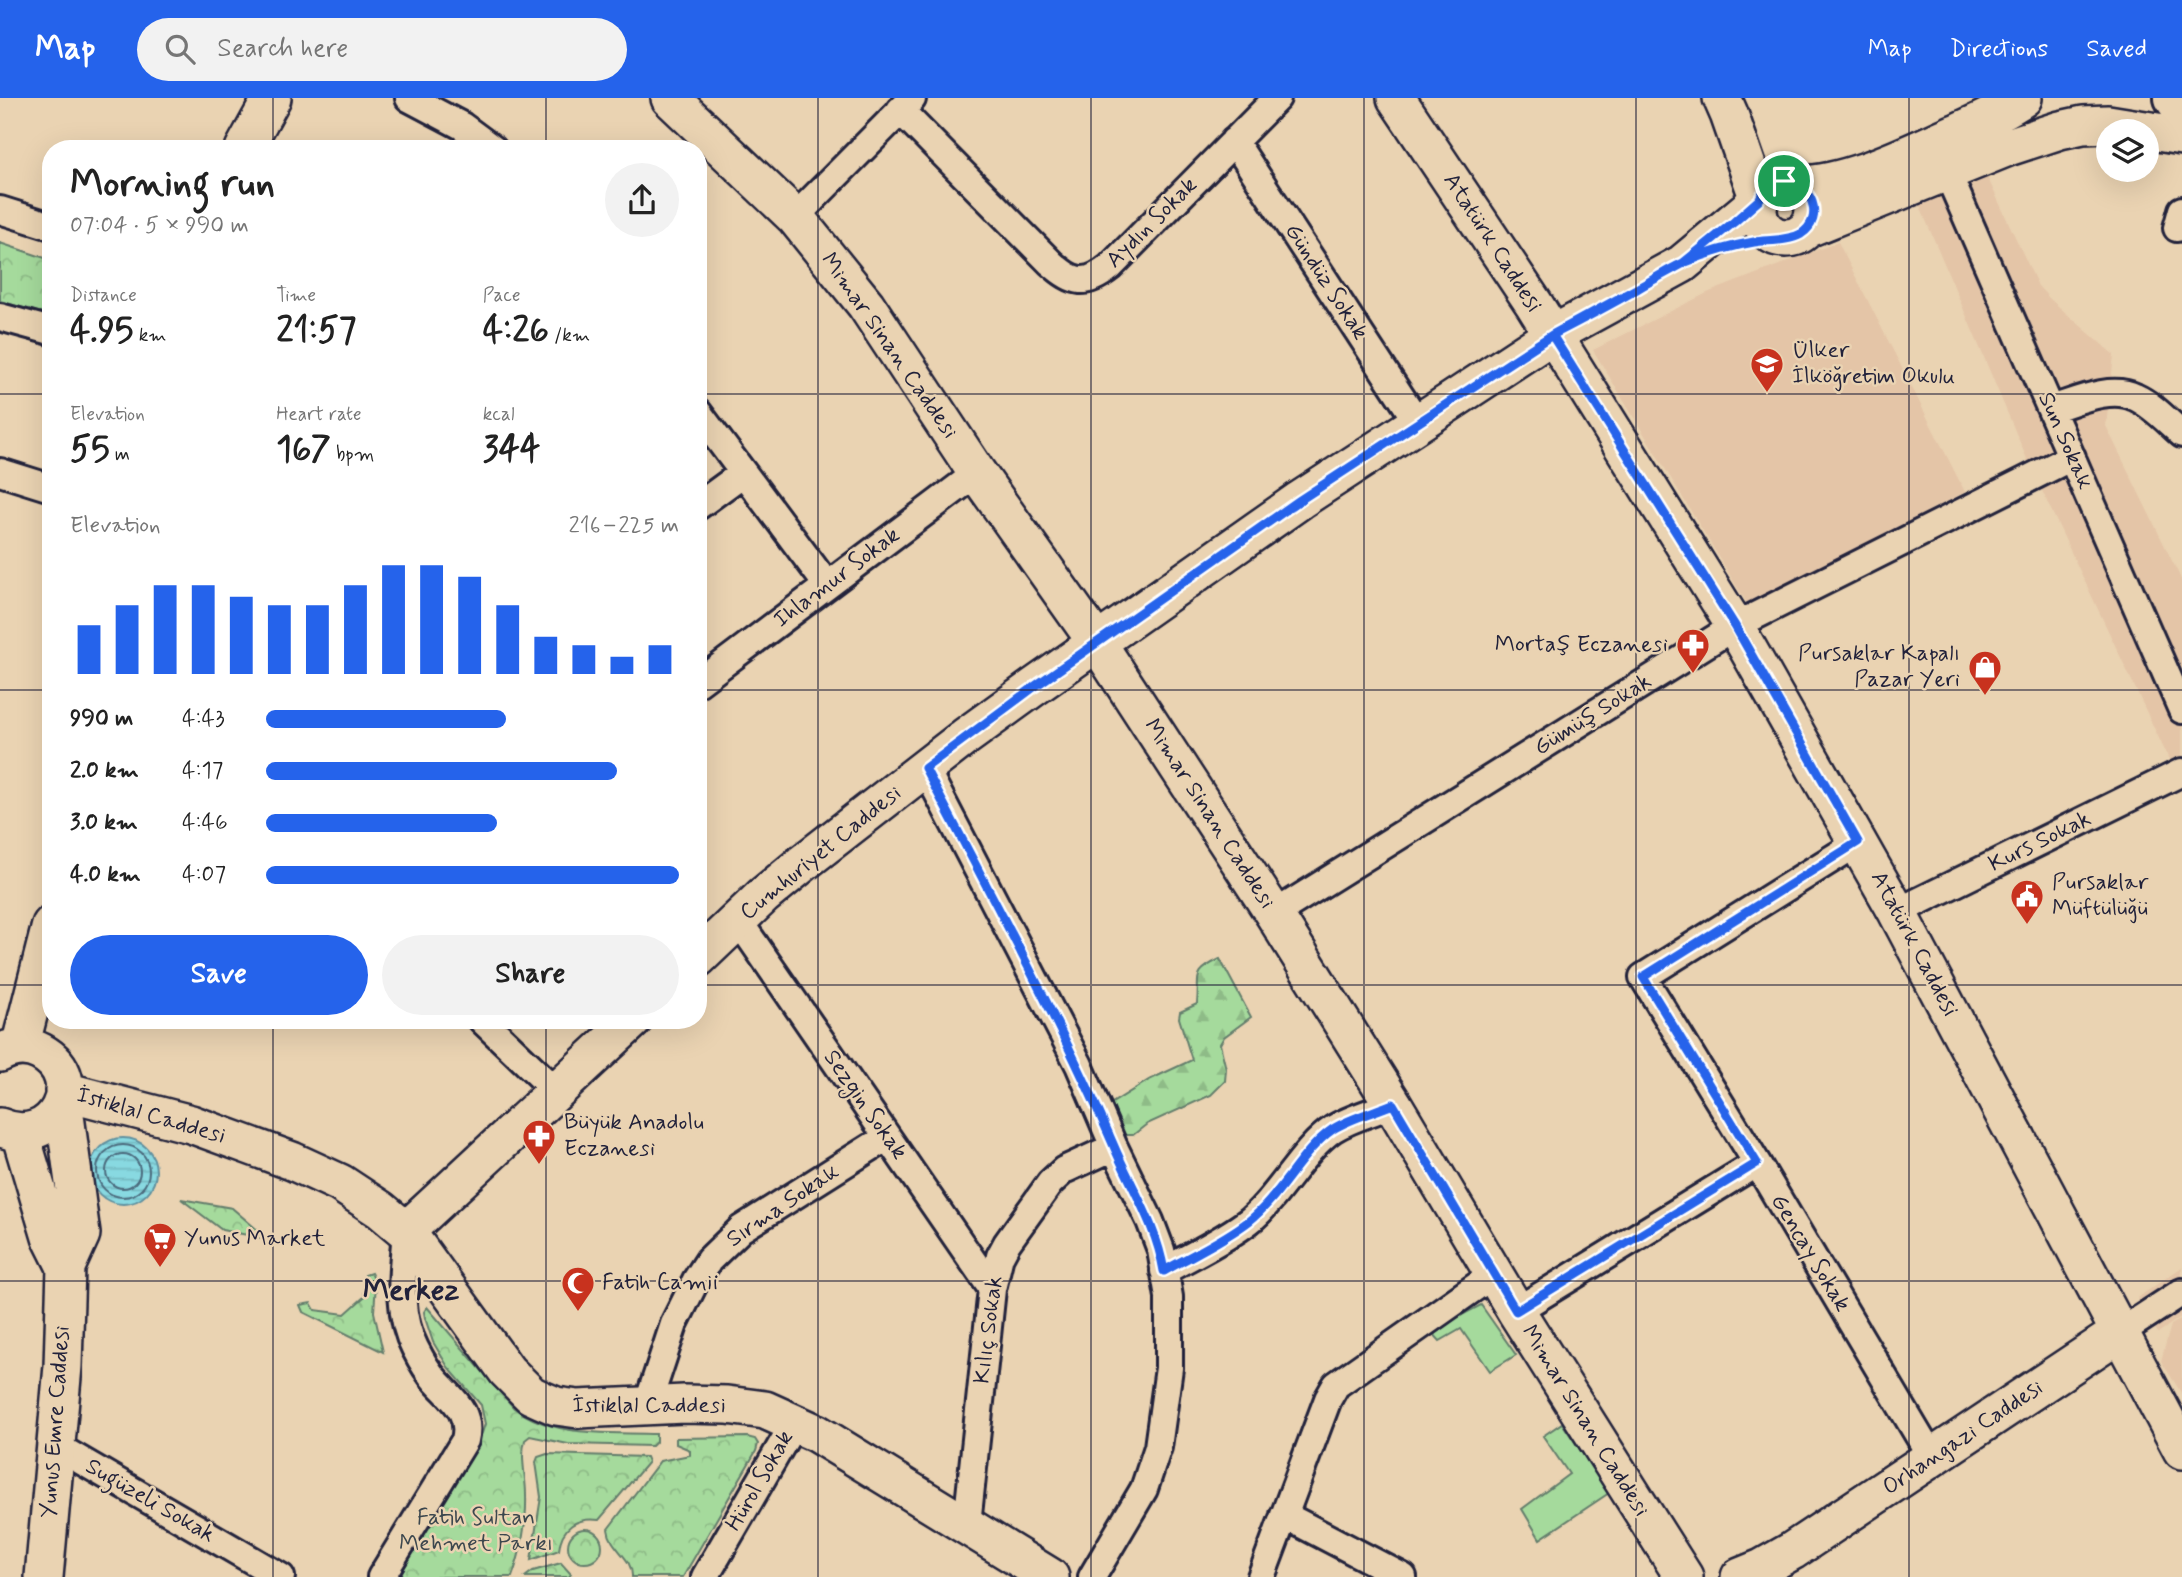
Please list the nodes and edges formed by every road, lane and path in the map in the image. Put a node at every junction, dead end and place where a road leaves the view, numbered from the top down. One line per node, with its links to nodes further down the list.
1 (272, 98): 12 (street)
2 (409, 98): 13 (street)
3 (670, 98): 19 (street, Mimar Sinan Caddesi)
4 (1277, 98): 14 (street, Aydın Sokak)
5 (1396, 98): 25 (street, Atatürk Caddesi)
6 (2174, 98): 10 (highway)
7 (906, 104): 14 (street, Aydın Sokak); 19 (street)
8 (1999, 104): 16 (street)
9 (1725, 106): 16 (street); 17 (street)
10 (2182, 110)
11 (2182, 136): 15 (street)
12 (249, 140)
13 (481, 140)
14 (1234, 141): 27 (street, Gündüz Sokak)
15 (1947, 172): 21 (street); 26 (street, Sun Sokak)
16 (1794, 183): 17 (street); 21 (street)
17 (1759, 200): 21 (street); 22 (street)
18 (0, 210): 20 (street)
19 (795, 217): 33 (street, Mimar Sinan Caddesi)
20 (42, 223)
21 (1794, 233): 22 (street)
22 (1682, 264): 25 (street, Cumhuriyet Caddesi)
23 (0, 317): 24 (street)
24 (42, 329)
25 (1552, 335): 27 (street, Cumhuriyet Caddesi); 37 (street, Atatürk Caddesi)
26 (2050, 409): 29 (street); 30 (street, Sun Sokak)
27 (1418, 423): 38 (street, Cumhuriyet Caddesi)
28 (707, 424): 32 (street)
29 (2182, 435)
30 (2072, 457): 37 (street, Gümüş Sokak); 40 (street, Sun Sokak)
31 (0, 472): 34 (street)
32 (744, 473): 35 (street); 36 (street)
33 (977, 473): 36 (street, Ihlamur Sokak); 38 (street, Mimar Sinan Caddesi)
34 (42, 485)
35 (707, 500)
36 (827, 585): 39 (street, Ihlamur Sokak)
37 (1735, 626): 43 (street, Atatürk Caddesi); 45 (street, Gümüş Sokak)
38 (1098, 643): 41 (street, Cumhuriyet Caddesi); 45 (street, Mimar Sinan Caddesi)
39 (707, 676)
40 (2182, 710)
41 (925, 768): 46 (street, Cumhuriyet Caddesi); 58 (street)
42 (2182, 772): 44 (street, Kurs Sokak)
43 (1858, 842): 44 (street, Atatürk Caddesi); 59 (street, Gencay Sokak)
44 (1898, 912): 67 (street, Atatürk Caddesi)
45 (1274, 914): 55 (street, Mimar Sinan Caddesi)
46 (738, 920): 47 (street, Cumhuriyet Caddesi); 57 (street, Sezgin Sokak)
47 (707, 949)
48 (42, 956): 52 (street)
49 (46, 1029): 52 (street)
50 (491, 1029): 53 (street)
51 (624, 1029): 53 (street)
52 (15, 1050): 54 (street)
53 (557, 1092): 60 (street)
54 (64, 1096): 56 (street); 60 (street, İstiklal Caddesi); 61 (street)
55 (1393, 1104): 62 (street); 63 (street, Mimar Sinan Caddesi)
56 (7, 1131): 61 (street)
57 (887, 1137): 64 (street, Sezgin Sokak); 68 (street, Sırma Sokak)
58 (1114, 1147): 62 (street); 64 (street, Kılıç Sokak)
59 (1757, 1163): 66 (street); 72 (street, Gencay Sokak)
60 (405, 1231): 68 (street, İstiklal Caddesi); 77 (street)
61 (66, 1267): 70 (street, Yunus Emre Caddesi)
62 (1164, 1271): 80 (street)
63 (1494, 1274): 66 (street, Mimar Sinan Caddesi); 73 (street)
64 (992, 1289): 74 (street, Kılıç Sokak)
65 (2182, 1292): 67 (street, Orhangazi Caddesi)
66 (1516, 1311): 83 (street, Mimar Sinan Caddesi)
67 (2119, 1334): 71 (street, Atatürk Caddesi); 72 (street, Orhangazi Caddesi)
68 (647, 1406): 69 (street, İstiklal Caddesi)
69 (795, 1422): 74 (street, İstiklal Caddesi); 78 (street, Hürol Sokak)
70 (56, 1446): 75 (street, Yunus Emre Caddesi); 76 (street, Sugüzeli Sokak)
71 (2182, 1450)
72 (1932, 1458): 84 (street, Orhangazi Caddesi)
73 (1284, 1515): 81 (street); 82 (street)
74 (967, 1524): 79 (street, İstiklal Caddesi)
75 (44, 1577)
76 (281, 1577)
77 (381, 1577)
78 (705, 1577)
79 (1050, 1577)
80 (1092, 1577)
81 (1261, 1577)
82 (1403, 1577)
83 (1684, 1577)
84 (1740, 1577)

